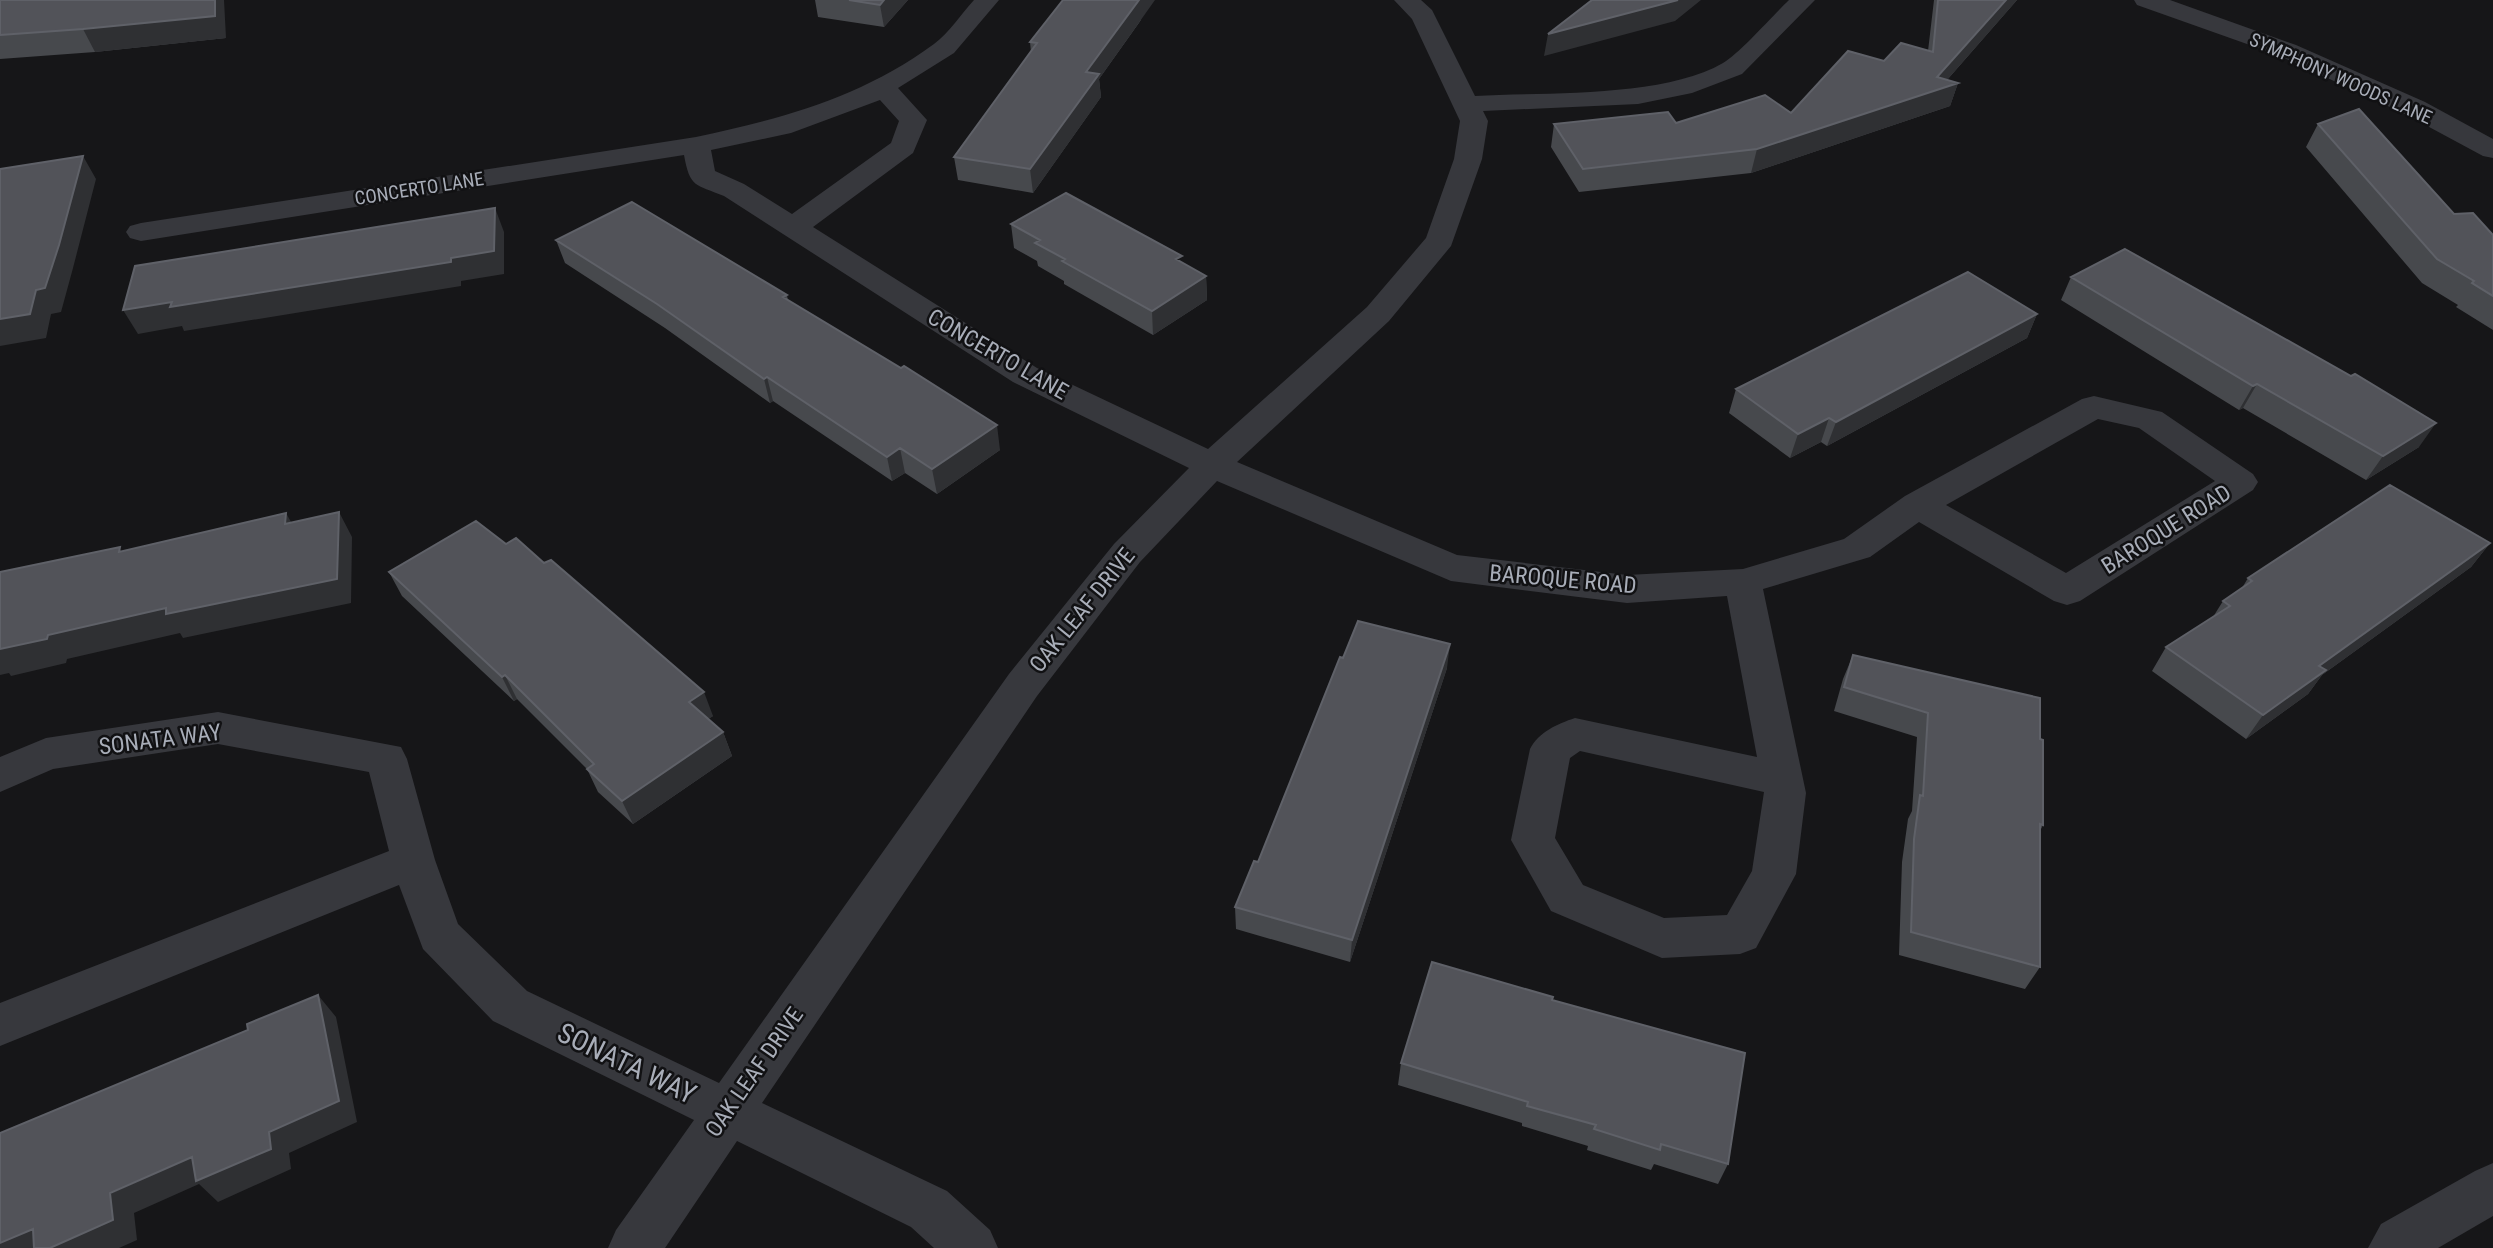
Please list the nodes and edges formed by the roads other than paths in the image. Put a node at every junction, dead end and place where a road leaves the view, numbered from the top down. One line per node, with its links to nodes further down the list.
1 (988, 0): 5 (street, CONCERTO LANE)
2 (1406, 0): 6 (street, OAK LEAF DRIVE)
3 (1803, 0): 6 (street)
4 (2146, 0): 8 (street, SYMPHONY WOODS LANE)
5 (882, 87): 7 (street, CONCERTO LANE); 9 (street)
6 (1467, 104): 11 (street, OAK LEAF DRIVE)
7 (696, 145): 9 (street, CONCERTO LANE); 10 (street, CONCERTO LANE)
8 (2493, 150)
9 (792, 228): 11 (street, CONCERTO LANE)
10 (141, 232)
11 (1212, 465): 13 (street, BAROQUE ROAD); 18 (street, OAK LEAF DRIVE)
12 (1918, 505): 12 (street, BAROQUE ROAD); 13 (street, BAROQUE ROAD)
13 (1743, 582): 15 (street)
14 (0, 775): 16 (street, SONATA WAY)
15 (1781, 779): 15 (street)
16 (413, 860): 17 (street); 18 (street, SONATA WAY)
17 (0, 1025)
18 (727, 1111): 20 (street, OAK LEAF DRIVE); 21 (street, SONATA WAY)
19 (2493, 1188): 22 (street)
20 (634, 1248)
21 (972, 1248)
22 (2394, 1248)

